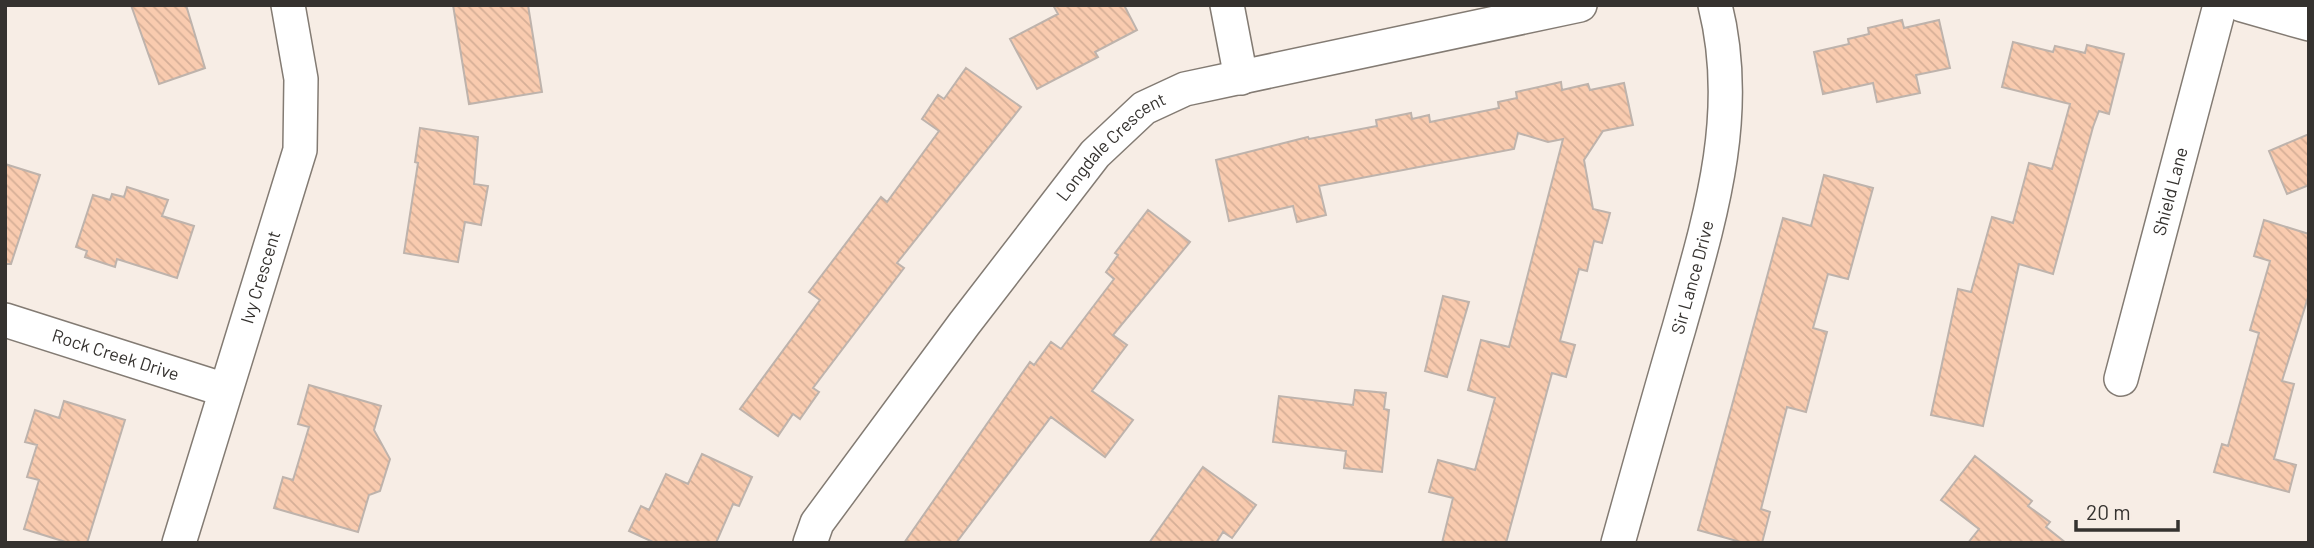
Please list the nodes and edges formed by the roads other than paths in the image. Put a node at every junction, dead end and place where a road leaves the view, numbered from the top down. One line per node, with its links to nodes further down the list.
1 (288, 5): 11 (street, Ivy Crescent)
2 (1227, 5): 8 (street)
3 (1580, 5): 8 (street, Longdale Crescent)
4 (1716, 5): 14 (street, Sir Lance Drive)
5 (2220, 5): 10 (street, Shield Lane)
6 (2242, 5): 7 (street)
7 (2309, 24)
8 (1241, 78): 13 (street, Longdale Crescent)
9 (5, 320): 11 (street, Rock Creek Drive)
10 (2121, 379)
11 (225, 390): 12 (street, Ivy Crescent)
12 (179, 543)
13 (810, 543)
14 (1618, 543)

